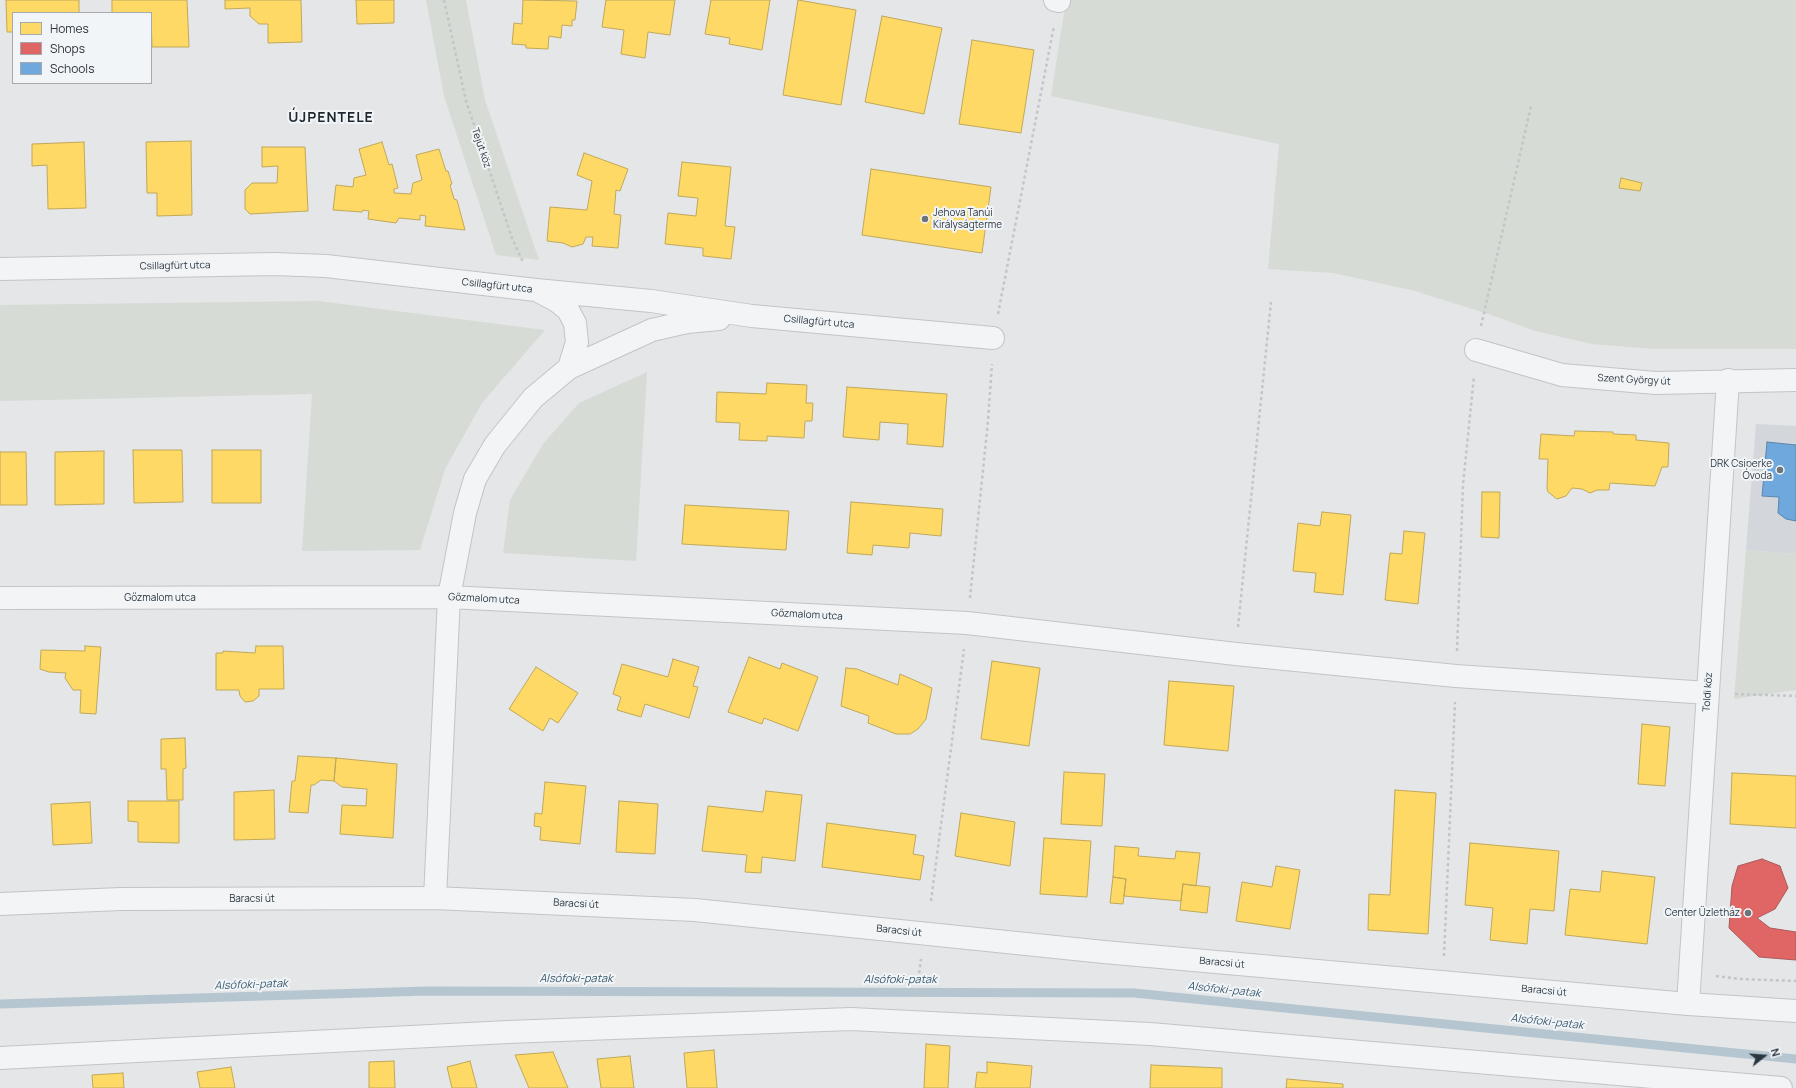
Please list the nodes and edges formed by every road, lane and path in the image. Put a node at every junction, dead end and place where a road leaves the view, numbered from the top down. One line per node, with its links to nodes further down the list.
1 (444, 0): 7 (path, Tejút köz)
2 (1057, 0): 10 (path)
3 (1530, 106): 11 (path)
4 (0, 255): 5 (street)
5 (28, 268): 6 (street, Csillagfürt utca); 7 (street, Csillagfürt utca)
6 (0, 269)
7 (536, 290): 9 (street, Csillagfürt utca); 12 (street)
8 (1271, 302): 18 (path)
9 (752, 316): 10 (street, Csillagfürt utca); 12 (street)
10 (993, 338): 17 (path)
11 (1476, 350): 13 (street, Szent György út); 19 (path)
12 (569, 368): 15 (street)
13 (1728, 380): 14 (street, Szent György út); 20 (street, Toldi köz)
14 (1796, 380)
15 (448, 597): 16 (street, Gőzmalom utca); 17 (street, Gőzmalom utca); 22 (street)
16 (0, 598)
17 (967, 623): 18 (street, Gőzmalom utca); 23 (path)
18 (1236, 654): 19 (street, Gőzmalom utca)
19 (1456, 676): 20 (street, Gőzmalom utca); 25 (path)
20 (1708, 693): 21 (path); 27 (street, Toldi köz)
21 (1796, 696)
22 (435, 898): 24 (street, Baracsi út); 30 (street, Baracsi út)
23 (931, 901)
24 (0, 904)
25 (1444, 957)
26 (919, 973): 29 (path)
27 (1690, 973): 28 (path); 30 (street, Toldi köz)
28 (1796, 981)
29 (915, 1004)
30 (1688, 1004): 31 (street, Baracsi út)
31 (1796, 1011)
32 (0, 1058): 33 (street)
33 (1781, 1088)

